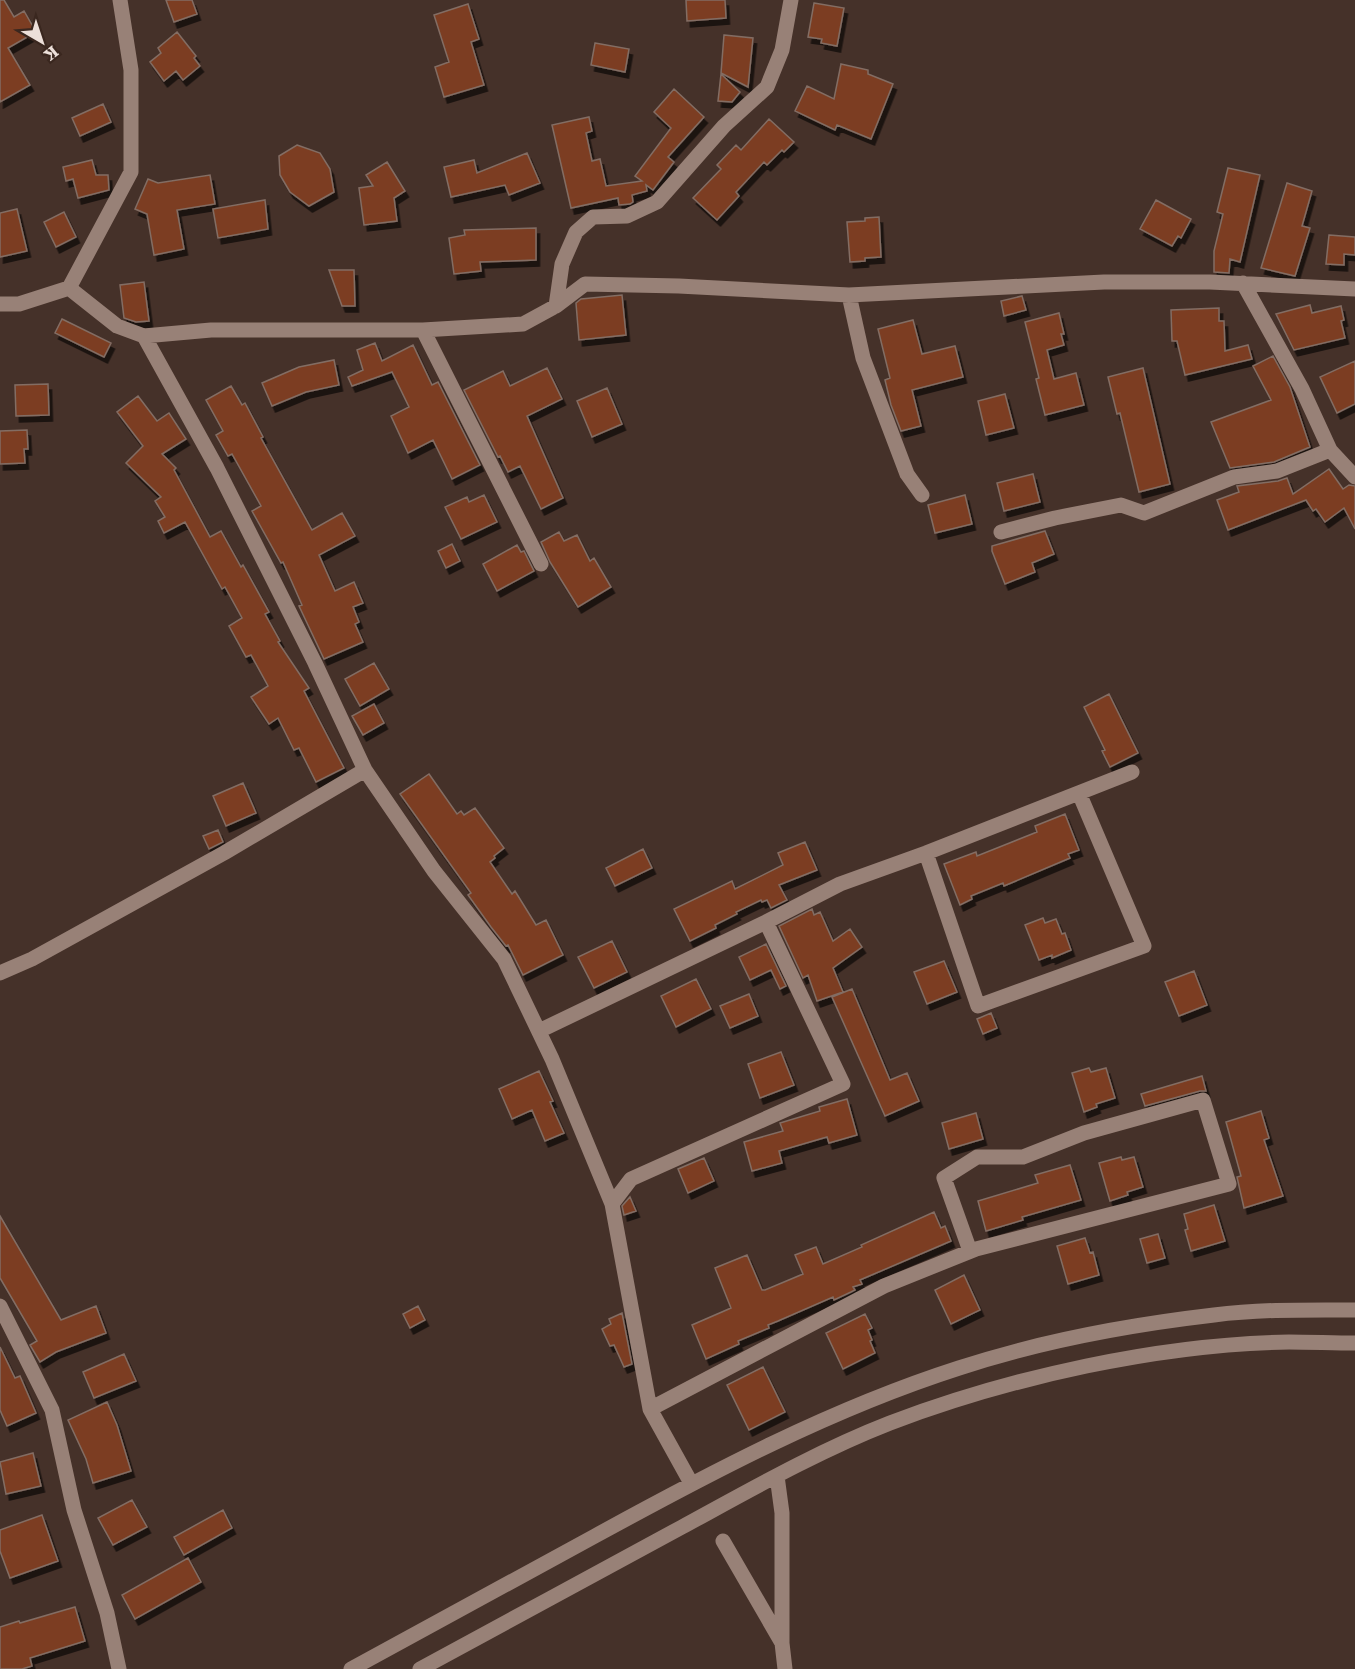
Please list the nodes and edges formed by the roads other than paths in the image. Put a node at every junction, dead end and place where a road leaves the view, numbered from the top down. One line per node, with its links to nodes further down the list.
1 (120, 0): 4 (street)
2 (791, 0): 8 (street)
3 (1243, 283): 5 (street); 6 (street); 11 (street)
4 (69, 288): 7 (street); 10 (street)
5 (1355, 289)
6 (849, 295): 8 (street); 13 (street)
7 (0, 304)
8 (556, 306): 9 (street)
9 (423, 330): 10 (street); 15 (street)
10 (144, 336): 16 (street)
11 (1330, 450): 12 (street); 14 (street)
12 (1355, 477)
13 (922, 495)
14 (1001, 532)
15 (542, 564)
16 (365, 771): 21 (street); 22 (street)
17 (1132, 772): 18 (street)
18 (1079, 793): 19 (street); 19 (street)
19 (926, 853): 20 (street)
20 (766, 922): 22 (street); 23 (street)
21 (0, 973)
22 (539, 1031): 23 (street)
23 (612, 1204): 28 (street)
24 (969, 1251): 24 (street); 28 (street)
25 (0, 1306): 33 (street)
26 (1355, 1310): 30 (street)
27 (1355, 1343): 29 (street)
28 (650, 1409): 30 (street)
29 (777, 1476): 32 (street); 35 (street)
30 (691, 1483): 34 (street)
31 (723, 1541): 32 (street)
32 (782, 1643): 36 (street)
33 (118, 1669)
34 (351, 1669)
35 (420, 1669)
36 (785, 1669)

